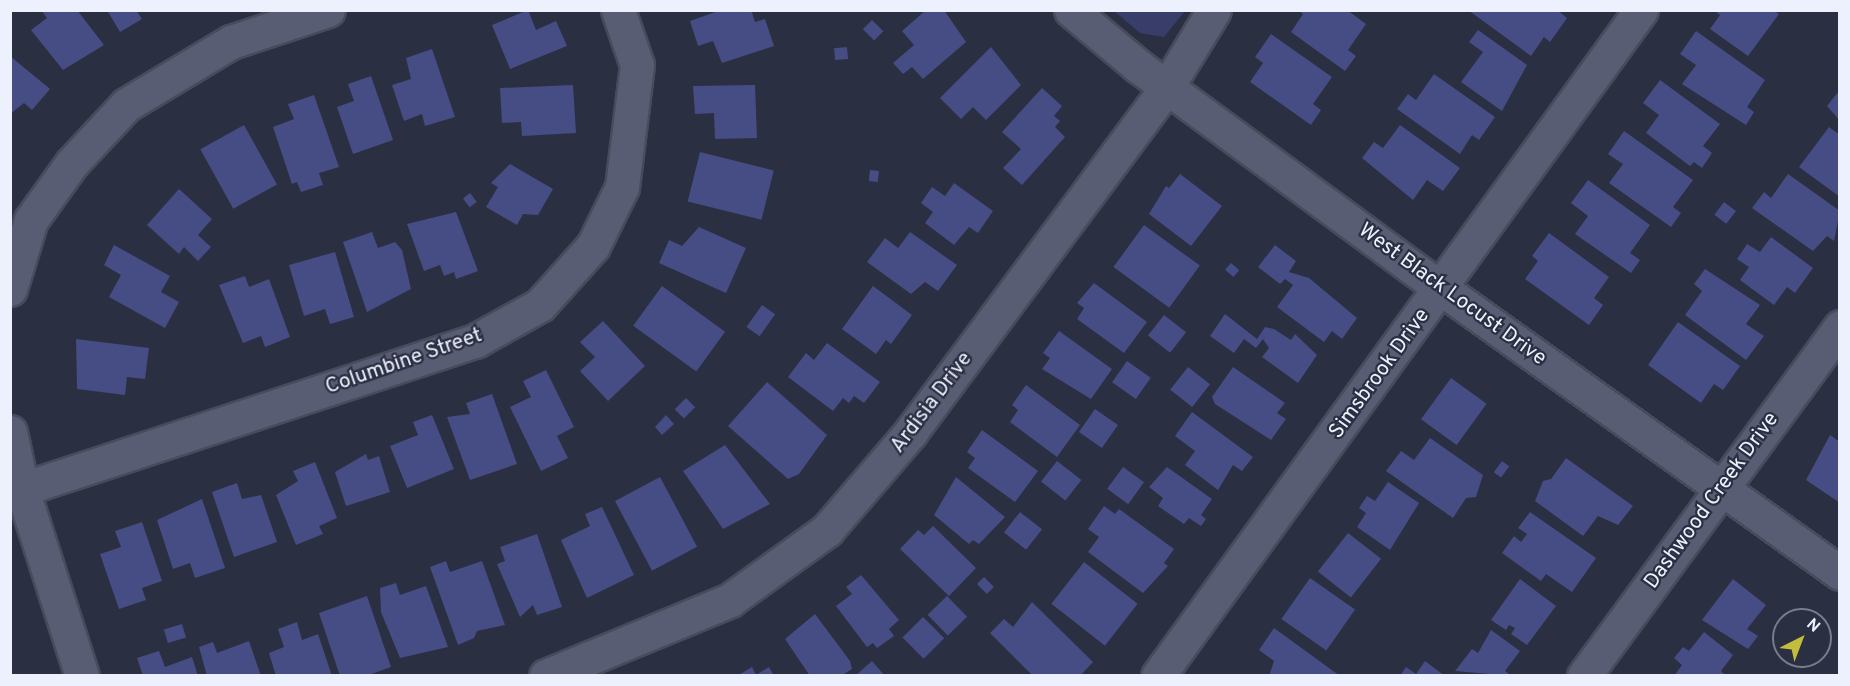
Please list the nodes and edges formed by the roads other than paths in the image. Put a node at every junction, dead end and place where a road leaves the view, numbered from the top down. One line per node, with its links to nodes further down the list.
1 (328, 10): 7 (street)
2 (618, 10): 11 (street, Columbine Street)
3 (1071, 10): 6 (street, West Black Locust Drive)
4 (1214, 10): 6 (street, Ardisia Drive)
5 (1641, 10): 8 (street, Simsbrook Drive)
6 (1167, 87): 8 (street, West Black Locust Drive); 15 (street, Ardisia Drive)
7 (10, 289)
8 (1442, 289): 12 (street, West Black Locust Drive); 16 (street, Simsbrook Drive)
9 (1839, 327): 12 (street, Dashwood Creek Drive)
10 (10, 432): 11 (street)
11 (22, 489): 14 (street)
12 (1723, 489): 13 (street, West Black Locust Drive); 17 (street, Dashwood Creek Drive)
13 (1839, 573)
14 (82, 675)
15 (546, 675)
16 (1158, 675)
17 (1584, 675)

